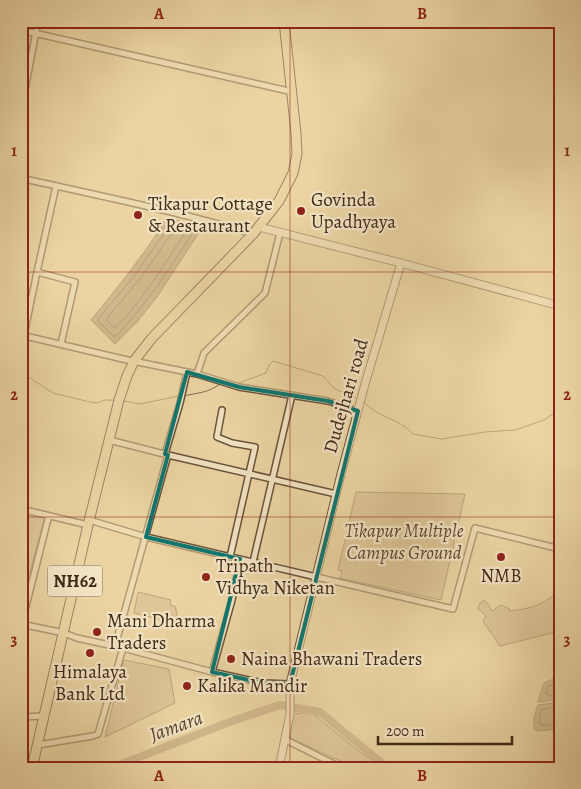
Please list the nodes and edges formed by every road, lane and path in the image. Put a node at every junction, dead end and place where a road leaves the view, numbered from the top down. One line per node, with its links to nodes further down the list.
1 (38, 21): 4 (street)
2 (284, 21): 5 (main road, NH62)
3 (21, 30): 4 (street)
4 (36, 33): 5 (street); 6 (street)
5 (293, 92): 9 (main road, NH62)
6 (21, 110)
7 (21, 178): 8 (street)
8 (56, 186): 9 (street); 12 (street)
9 (256, 230): 10 (street); 16 (main road, NH62)
10 (280, 233): 11 (street); 18 (street)
11 (401, 263): 13 (street); 21 (street, Dudejhari road)
12 (37, 272): 14 (street); 15 (street)
13 (560, 306)
14 (23, 335): 15 (street)
15 (61, 344): 16 (street)
16 (134, 361): 17 (street); 22 (main road, NH62)
17 (187, 372): 18 (street); 23 (street)
18 (197, 374): 19 (street)
19 (292, 395): 21 (street); 25 (street)
20 (222, 410): 24 (street)
21 (358, 411): 26 (street, Dudejhari road)
22 (110, 440): 23 (street); 29 (main road, NH62)
23 (166, 455): 24 (street); 30 (street)
24 (248, 474): 25 (street); 32 (street)
25 (272, 479): 26 (street); 34 (street)
26 (336, 494): 35 (street, Dudejhari road)
27 (21, 509): 29 (street)
28 (48, 518): 36 (street)
29 (88, 523): 30 (street); 37 (main road, NH62)
30 (146, 537): 32 (street); 38 (street)
31 (560, 549): 35 (street)
32 (230, 557): 33 (street)
33 (240, 559): 34 (street); 40 (street)
34 (254, 562): 35 (street)
35 (316, 576): 41 (street, Dudejhari road)
36 (22, 625): 37 (street)
37 (64, 633): 38 (street); 42 (main road, NH62)
38 (115, 646): 39 (street)
39 (122, 648): 40 (street); 45 (street)
40 (212, 672): 41 (street)
41 (290, 684): 44 (street, Dudejhari road)
42 (43, 716): 43 (street); 45 (main road, NH62)
43 (21, 717)
44 (286, 740): 47 (street, Dudejhari road); 48 (street)
45 (38, 745): 46 (main road, NH62)
46 (33, 765)
47 (279, 768)
48 (342, 768)

